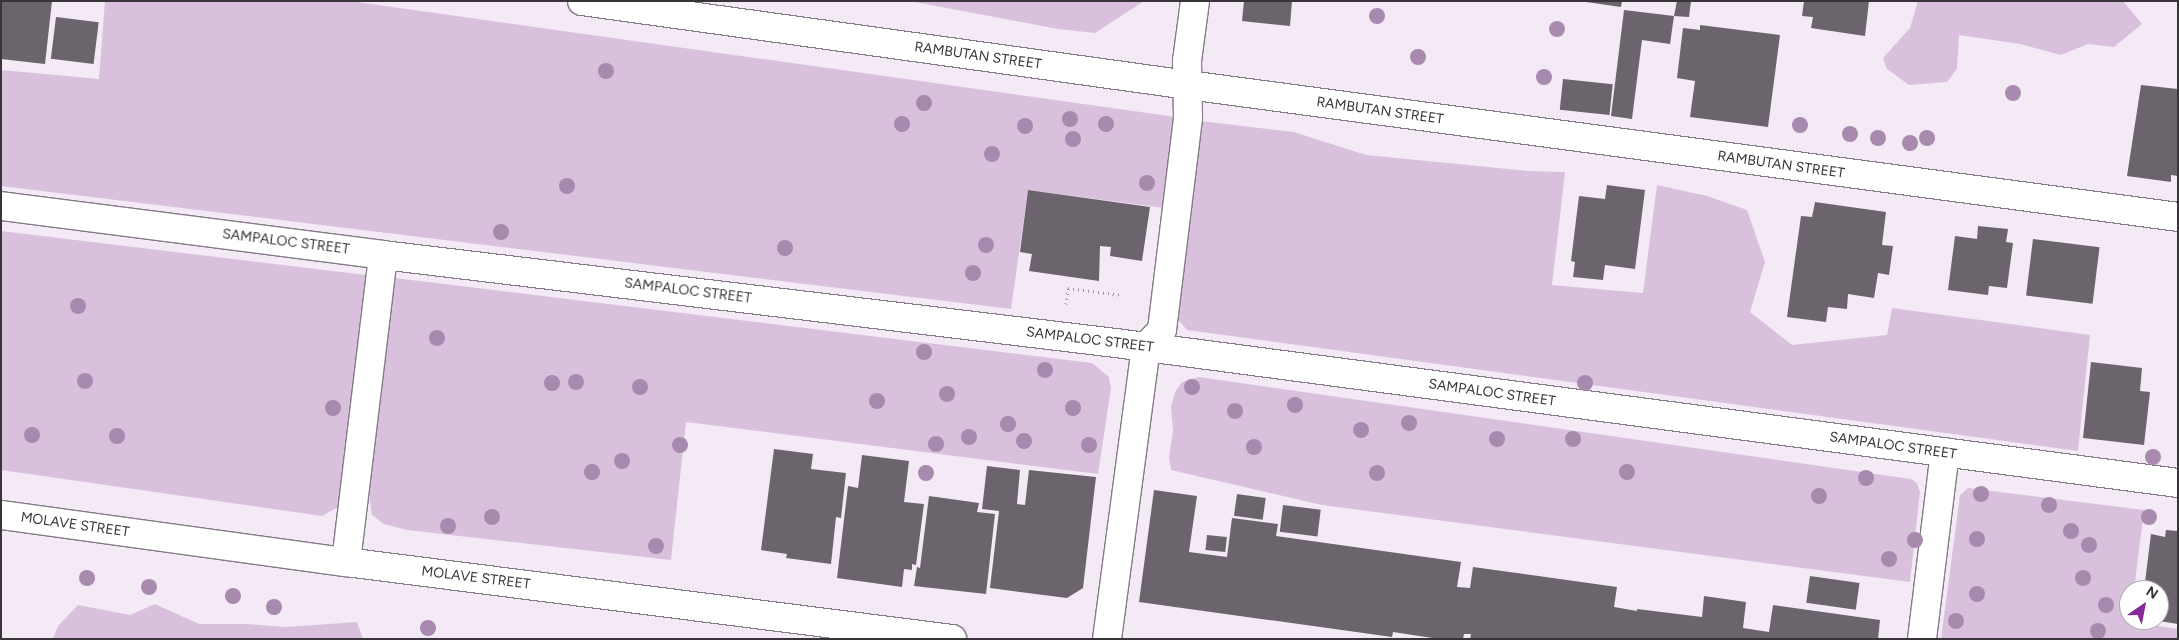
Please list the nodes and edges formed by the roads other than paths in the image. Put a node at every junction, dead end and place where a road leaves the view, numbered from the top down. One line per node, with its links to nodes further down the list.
1 (582, 1): 3 (street, RAMBUTAN STREET)
2 (1195, 1): 3 (street)
3 (1188, 85): 5 (street, RAMBUTAN STREET); 7 (street)
4 (1, 206): 6 (street, SAMPALOC STREET)
5 (2178, 217)
6 (383, 255): 7 (street, SAMPALOC STREET); 11 (street)
7 (1146, 347): 8 (street, SAMPALOC STREET); 13 (street)
8 (1945, 452): 9 (street, SAMPALOC STREET); 14 (street)
9 (2178, 483)
10 (1, 515): 11 (street, MOLAVE STREET)
11 (346, 562): 12 (street, MOLAVE STREET)
12 (952, 639)
13 (1107, 639)
14 (1922, 639)

